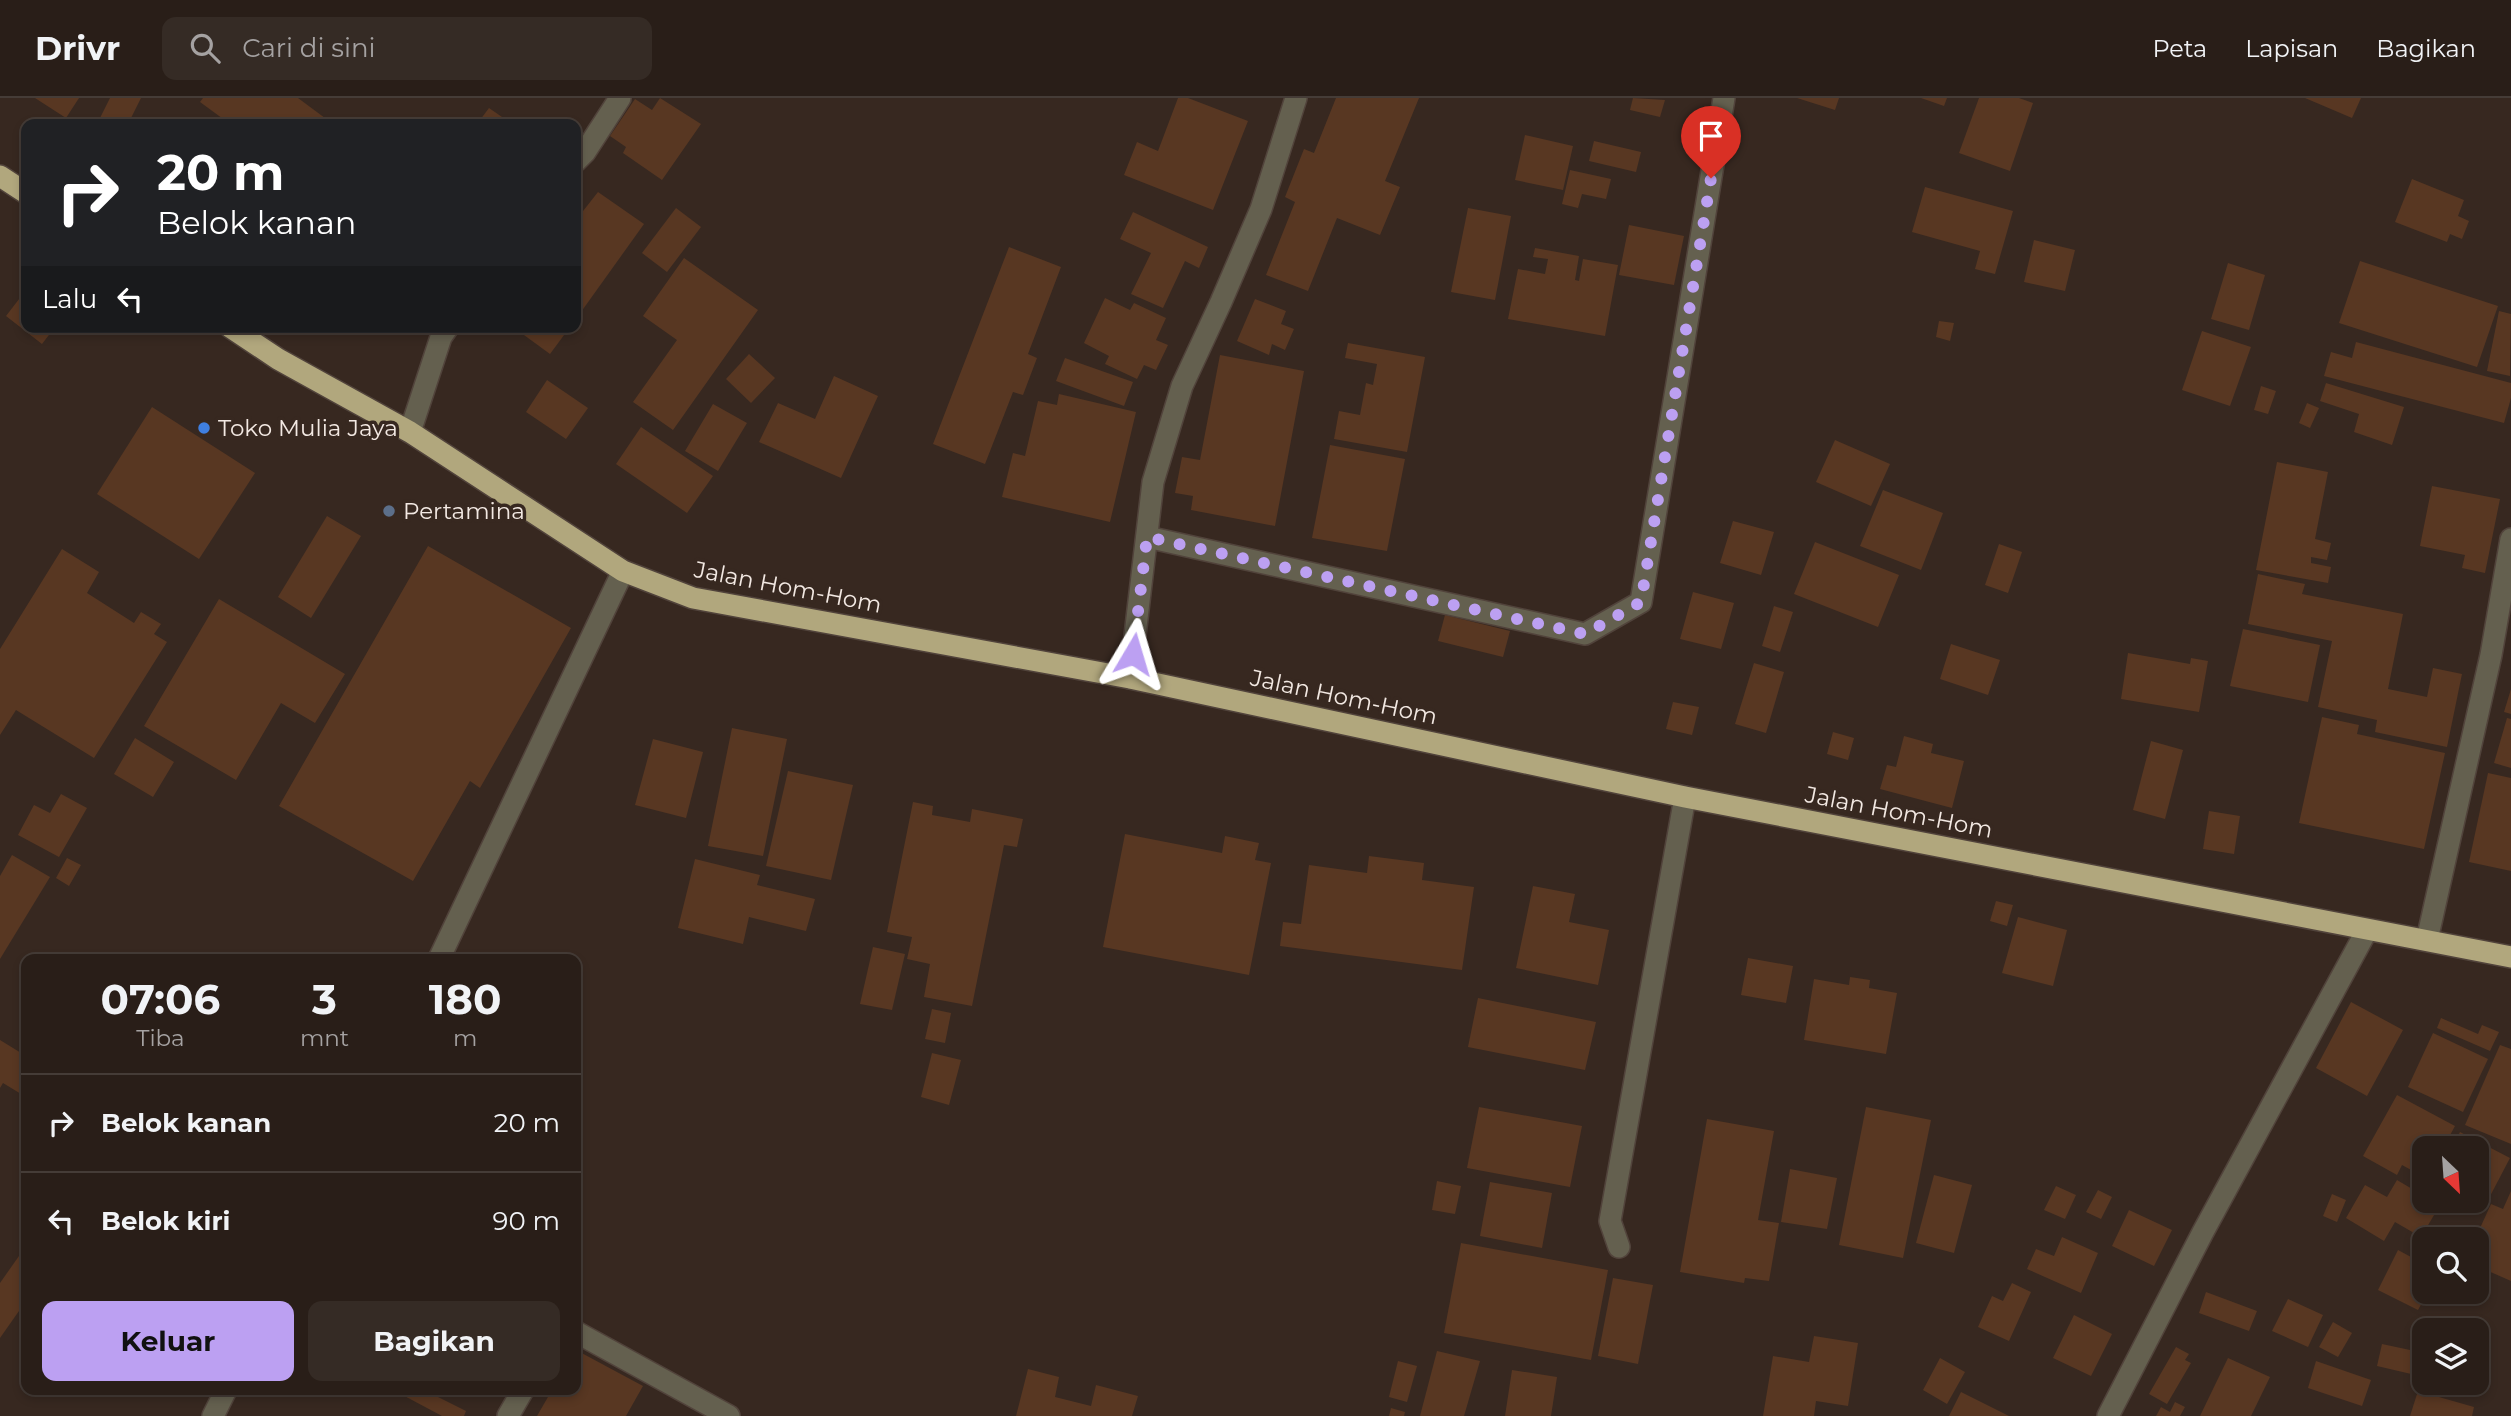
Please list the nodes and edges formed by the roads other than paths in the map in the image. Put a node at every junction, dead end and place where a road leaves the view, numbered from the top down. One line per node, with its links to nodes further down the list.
1 (620, 98): 4 (street)
2 (1296, 98): 10 (street)
3 (1724, 98): 10 (street)
4 (581, 156)
5 (0, 176): 6 (highway)
6 (21, 190)
7 (239, 333): 9 (highway, Jalan Hom-Hom)
8 (444, 333): 9 (street)
9 (410, 432): 12 (highway, Jalan Hom-Hom)
10 (1147, 537): 13 (street)
11 (2511, 539): 16 (street)
12 (623, 571): 13 (highway, Jalan Hom-Hom); 17 (street)
13 (1130, 678): 14 (highway, Jalan Hom-Hom)
14 (1685, 797): 15 (highway, Jalan Hom-Hom); 19 (street)
15 (2367, 930): 16 (highway, Jalan Hom-Hom); 26 (street)
16 (2427, 940): 18 (highway, Jalan Hom-Hom)
17 (441, 954)
18 (2511, 957)
19 (1619, 1247)
20 (581, 1335): 25 (street)
21 (223, 1395): 23 (street)
22 (520, 1395): 24 (street)
23 (212, 1416)
24 (508, 1416)
25 (729, 1416)
26 (2108, 1416)

